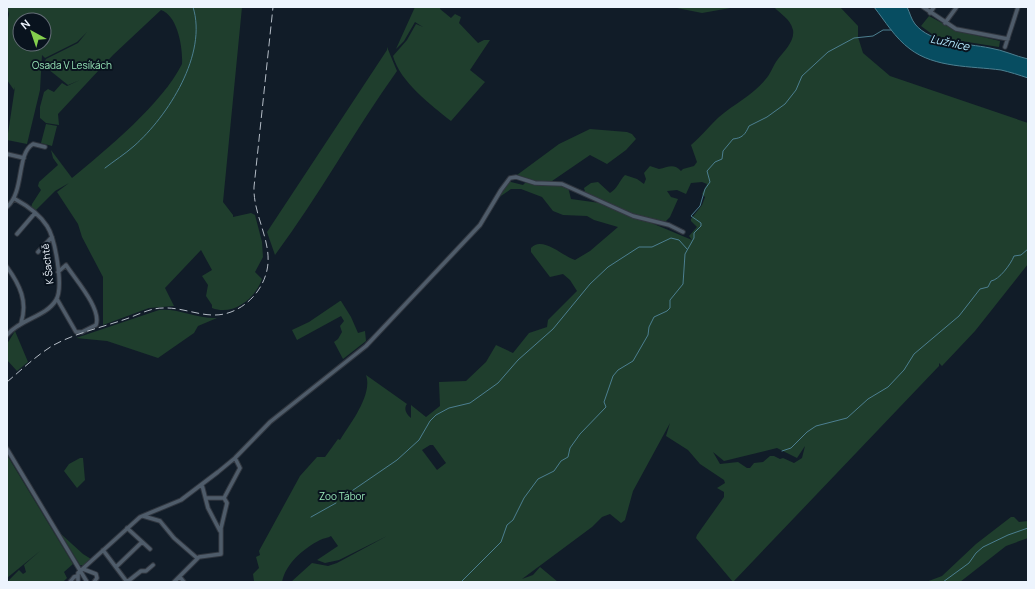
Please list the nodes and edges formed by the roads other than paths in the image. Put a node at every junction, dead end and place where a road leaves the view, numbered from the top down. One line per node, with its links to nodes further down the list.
1 (923, 7): 5 (street)
2 (934, 7): 5 (street)
3 (1018, 7): 7 (street)
4 (956, 8): 6 (street)
5 (930, 13): 6 (street)
6 (945, 23): 7 (street)
7 (1008, 39): 8 (street)
8 (1005, 47)
9 (45, 147): 11 (street)
10 (7, 154): 11 (street)
11 (24, 158): 12 (street)
12 (15, 198): 13 (street); 14 (street, K Šachtě)
13 (7, 207)
14 (35, 213): 16 (street); 17 (street, K Šachtě)
15 (683, 232): 27 (street)
16 (18, 234)
17 (52, 237): 18 (street, K Šachtě); 20 (street, K Šachtě)
18 (38, 252)
19 (7, 268): 22 (street)
20 (58, 272): 23 (street, K Šachtě); 23 (street)
21 (7, 275): 22 (street)
22 (12, 276): 24 (street)
23 (57, 299): 24 (street)
24 (21, 323): 25 (street)
25 (7, 335)
26 (7, 449): 40 (street)
27 (236, 458): 28 (street); 30 (street)
28 (202, 484): 29 (street); 31 (street)
29 (206, 498): 30 (street); 33 (street)
30 (224, 498): 33 (street)
31 (142, 516): 32 (street); 37 (street)
32 (127, 528): 34 (street); 36 (street)
33 (220, 532): 37 (street)
34 (142, 542): 35 (street); 39 (street)
35 (150, 549)
36 (103, 550): 39 (street); 40 (street)
37 (198, 558): 42 (street)
38 (154, 565): 47 (street)
39 (116, 567): 47 (street)
40 (82, 570): 41 (street); 45 (street); 46 (street)
41 (77, 576): 43 (street); 44 (street)
42 (180, 577): 48 (street); 49 (street)
43 (70, 582)
44 (78, 582)
45 (87, 582)
46 (94, 582)
47 (127, 582)
48 (174, 582)
49 (184, 582)

